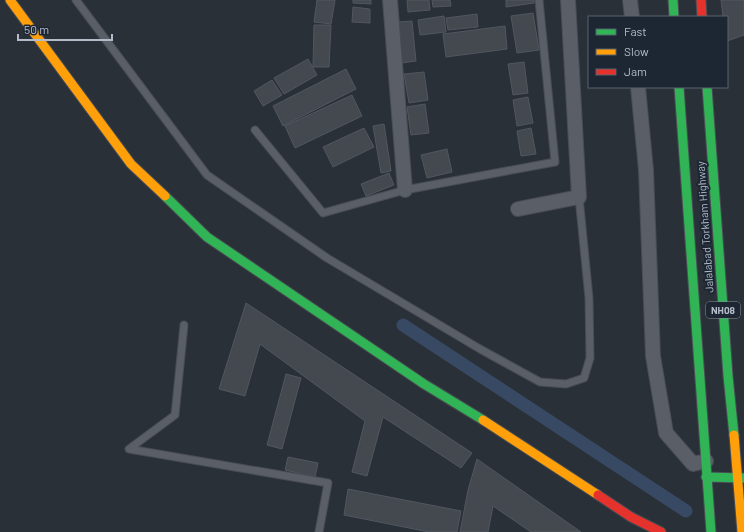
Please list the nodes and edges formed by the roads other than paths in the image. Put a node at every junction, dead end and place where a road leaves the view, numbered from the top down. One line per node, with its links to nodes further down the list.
1 (10, 0): 24 (main road)
2 (76, 0): 17 (lane)
3 (390, 0): 16 (street)
4 (539, 0): 16 (lane)
5 (568, 0): 17 (street)
6 (630, 0): 9 (street)
7 (673, 0): 10 (main road)
8 (701, 0): 11 (main road)
9 (632, 16)
10 (674, 16)
11 (702, 16)
12 (638, 88): 20 (street)
13 (679, 88): 20 (main road, NH08)
14 (707, 88): 22 (main road, Jalalabad Torkham Highway / NH08)
15 (255, 130): 16 (lane)
16 (405, 190)
17 (578, 198): 18 (street)
18 (518, 209)
19 (184, 325): 23 (lane)
20 (706, 461): 21 (main road, NH08)
21 (706, 477): 22 (main road); 25 (main road, NH08)
22 (742, 478): 26 (main road, Jalalabad Torkham Highway / NH08)
23 (319, 532)
24 (661, 532)
25 (711, 532)
26 (742, 532)

